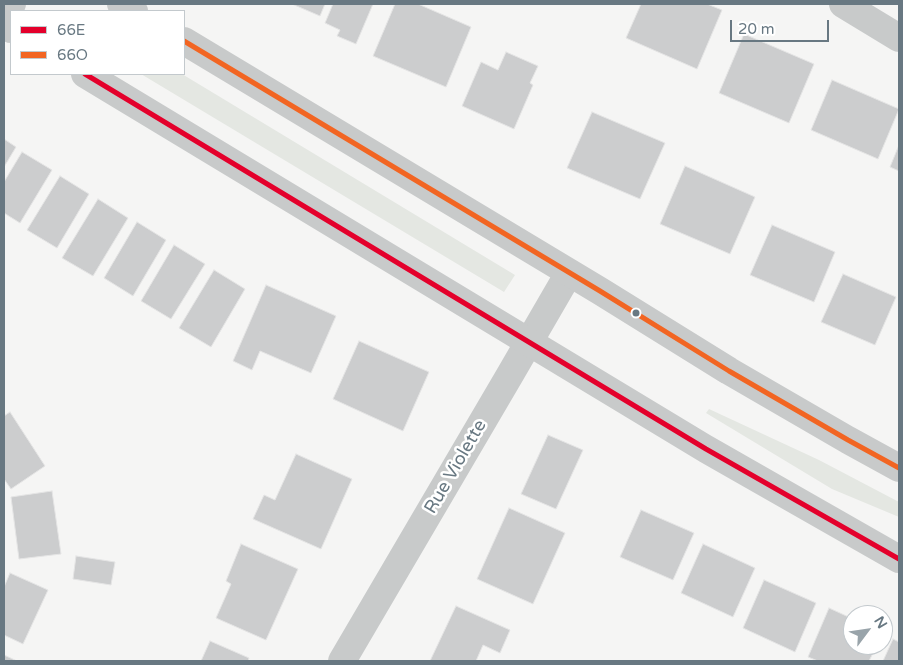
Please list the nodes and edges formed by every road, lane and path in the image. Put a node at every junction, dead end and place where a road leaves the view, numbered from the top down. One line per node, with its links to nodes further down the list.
1 (12, 4): 5 (street)
2 (121, 4): 4 (street)
3 (843, 4): 6 (street)
4 (132, 10)
5 (4, 19)
6 (899, 38)
7 (185, 42): 9 (street)
8 (87, 75): 10 (street)
9 (569, 273): 10 (street, Rue Violette); 11 (street)
10 (529, 342): 12 (street); 13 (street, Rue Violette)
11 (899, 468)
12 (899, 559)
13 (342, 661)

